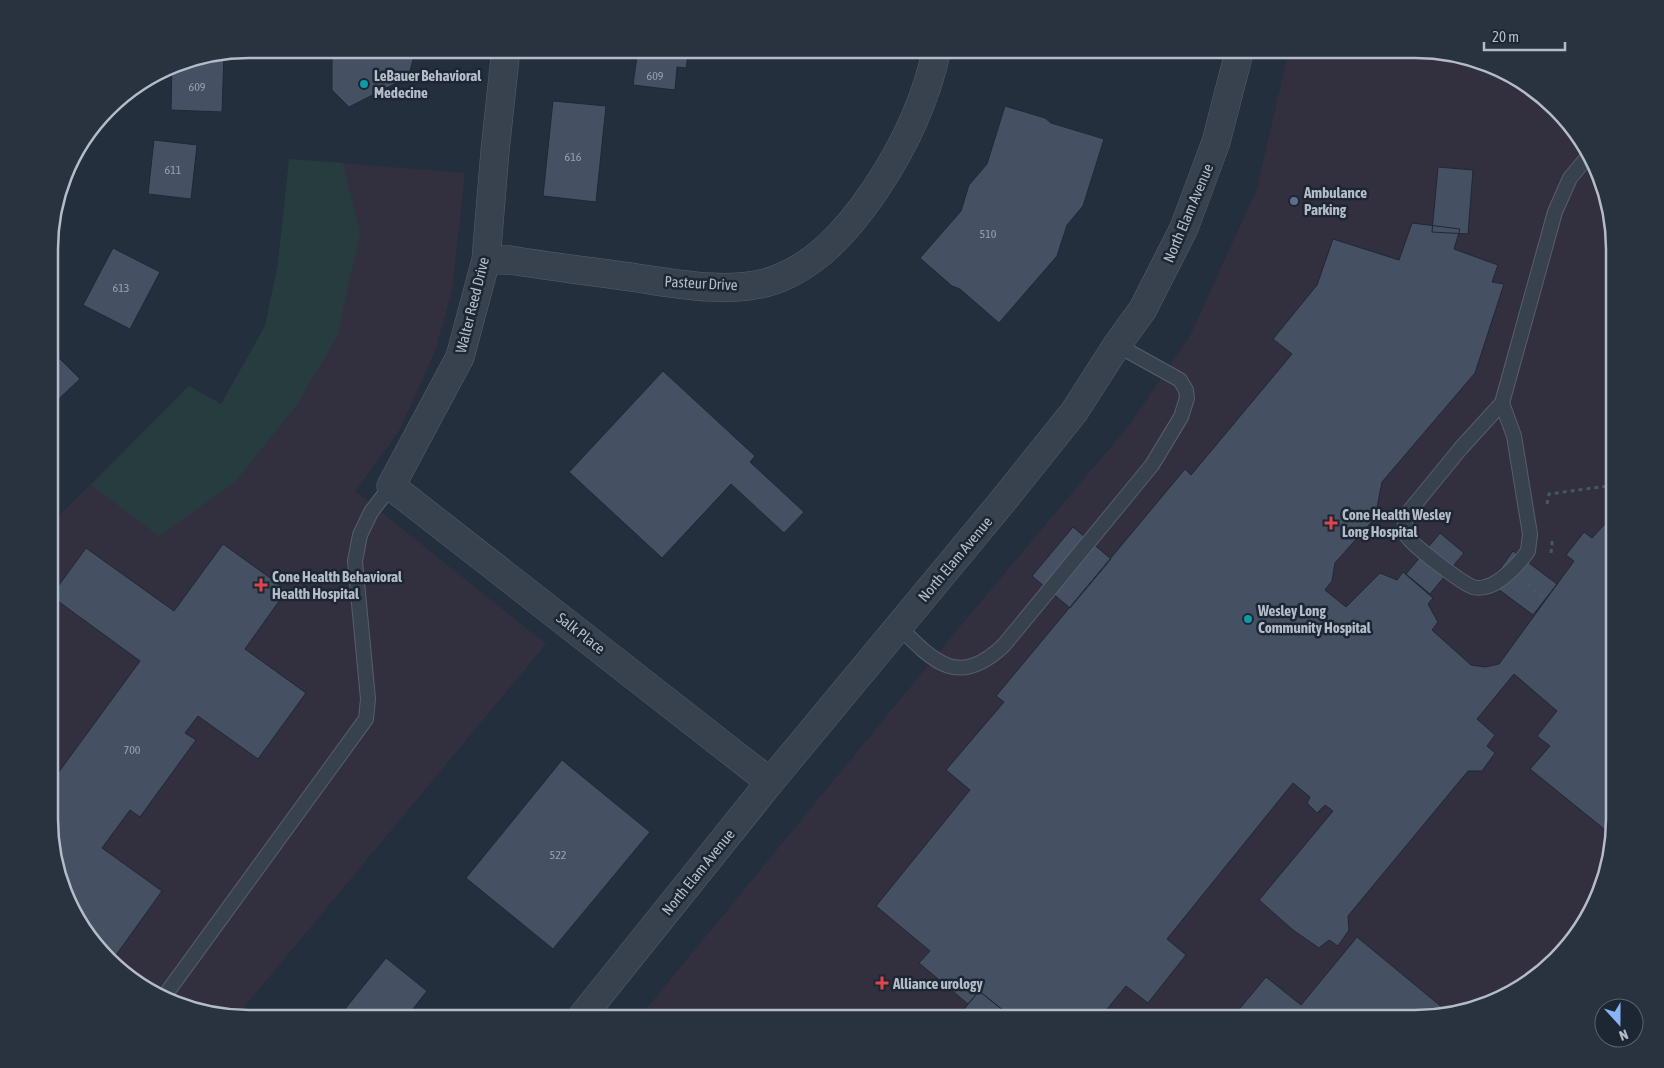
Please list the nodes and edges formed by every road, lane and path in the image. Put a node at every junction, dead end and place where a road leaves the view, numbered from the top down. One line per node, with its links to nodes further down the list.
1 (505, 58): 5 (street, Walter Reed Drive)
2 (934, 58): 5 (street, Pasteur Drive)
3 (1238, 58): 6 (street, North Elam Avenue)
4 (1585, 160): 7 (lane)
5 (486, 260): 8 (street, Walter Reed Drive)
6 (1117, 345): 15 (street, North Elam Avenue); 15 (lane)
7 (1502, 403): 7 (lane)
8 (391, 486): 16 (street, Salk Place); 17 (lane)
9 (1606, 486): 10 (path)
10 (1546, 508)
11 (1551, 536): 12 (path)
12 (1550, 556)
13 (1533, 578): 14 (path)
14 (1544, 600)
15 (899, 627): 16 (street, North Elam Avenue)
16 (770, 782): 18 (street, North Elam Avenue)
17 (167, 992)
18 (587, 1010)

